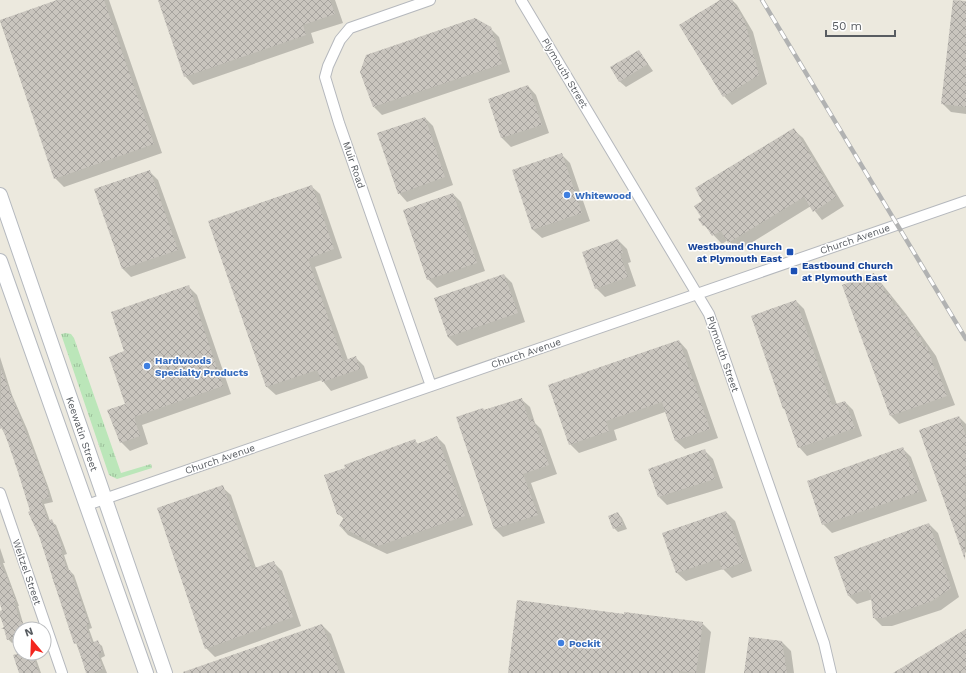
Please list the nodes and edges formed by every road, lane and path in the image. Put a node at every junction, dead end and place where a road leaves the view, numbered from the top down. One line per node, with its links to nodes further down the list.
1 (430, 0): 7 (street, Muir Road)
2 (521, 0): 6 (street, Plymouth Street)
3 (0, 196): 9 (main road, Keewatin Street)
4 (966, 201): 6 (street, Church Avenue)
5 (0, 261): 10 (main road, Keewatin Street)
6 (697, 294): 7 (street, Church Avenue); 14 (street, Plymouth Street)
7 (431, 386): 9 (street, Church Avenue)
8 (0, 493): 11 (street, Weitzel Street)
9 (104, 499): 10 (street, Church Avenue); 13 (main road, Keewatin Street)
10 (87, 505): 12 (main road, Keewatin Street)
11 (62, 673)
12 (146, 673)
13 (165, 673)
14 (831, 673)

